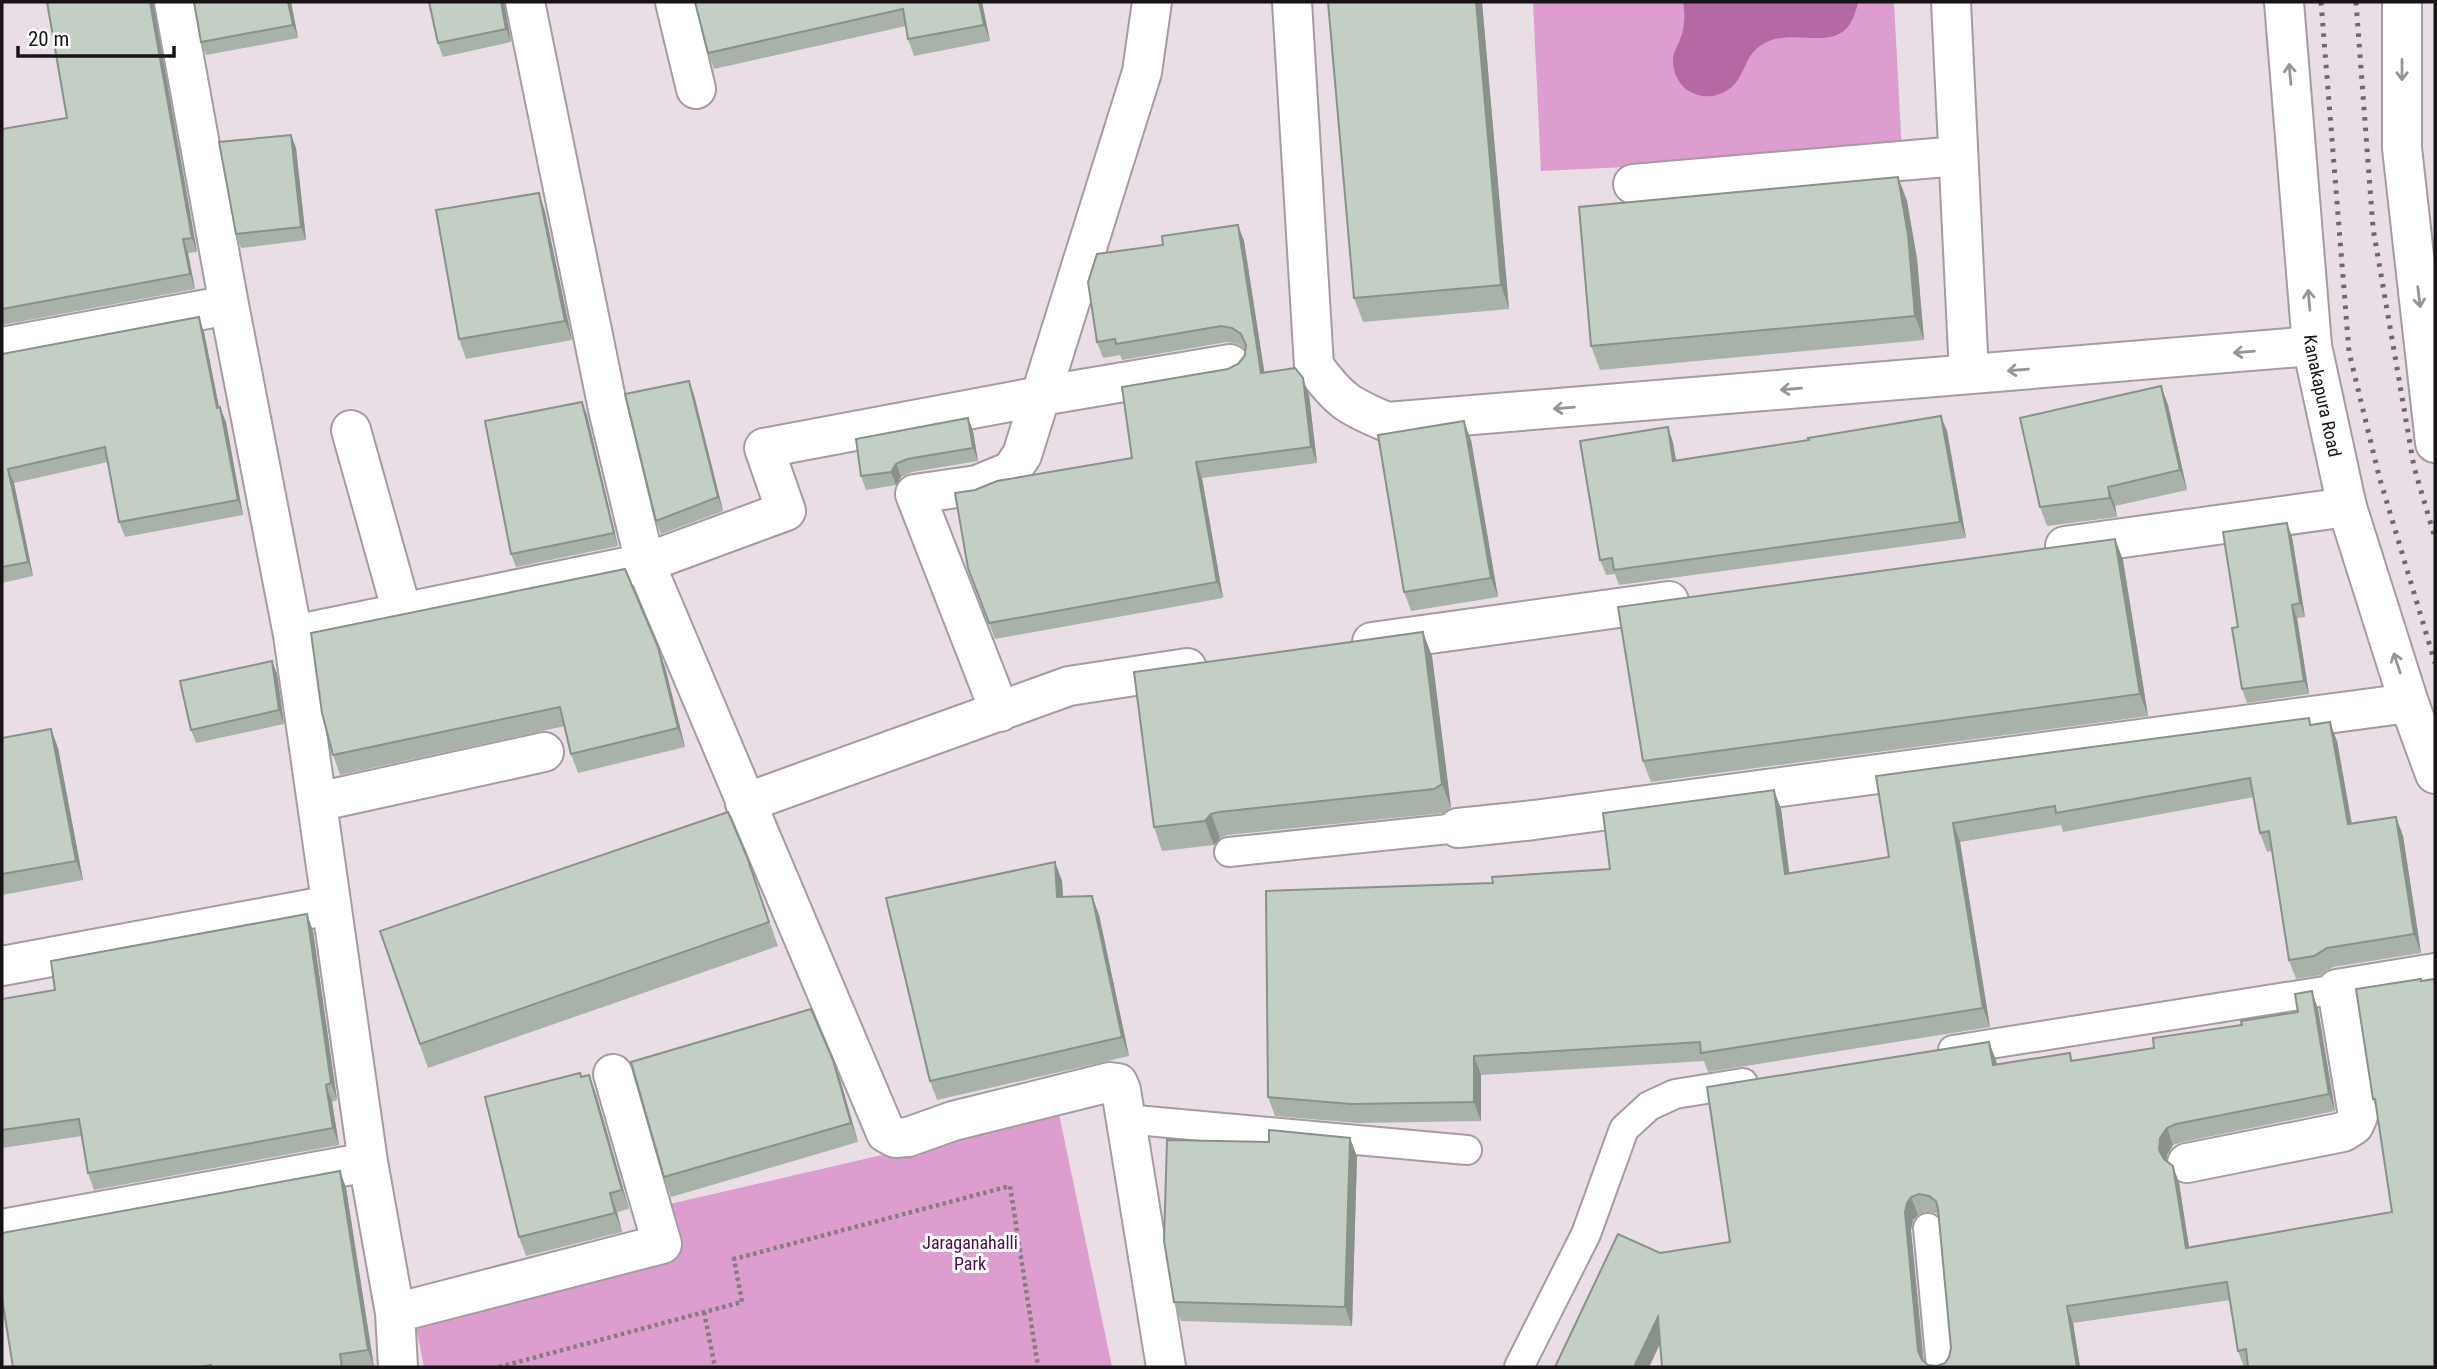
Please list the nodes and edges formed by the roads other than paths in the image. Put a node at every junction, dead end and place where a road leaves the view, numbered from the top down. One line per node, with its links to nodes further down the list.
1 (174, 2): 12 (main road)
2 (525, 2): 22 (main road)
3 (675, 2): 9 (main road)
4 (1152, 2): 17 (main road)
5 (1292, 2): 16 (main road, one-way to 5)
6 (1951, 2): 10 (main road)
7 (2284, 2): 13 (main road, Kanakapura Road, one-way to 7)
8 (2402, 2): 19 (main road, one-way to 19)
9 (696, 89)
10 (1958, 156): 11 (main road); 16 (main road)
11 (1633, 184)
12 (229, 305): 14 (main road); 25 (main road)
13 (2312, 346): 16 (main road, one-way to 16); 20 (main road, Kanakapura Road)
14 (2, 347)
15 (1230, 364): 17 (main road)
16 (1969, 374)
17 (1041, 396): 22 (main road); 29 (main road)
18 (351, 430): 24 (main road)
19 (2435, 443)
20 (2347, 507): 21 (main road); 28 (main road, Kanakapura Road, one-way to 20)
21 (2029, 551)
22 (645, 563): 24 (main road); 33 (main road)
23 (1698, 597): 26 (main road)
24 (402, 612): 25 (main road)
25 (293, 635): 32 (main road)
26 (1339, 647)
27 (1214, 664): 29 (main road)
28 (2409, 703): 31 (main road, Kanakapura Road); 34 (main road)
29 (1000, 712): 33 (main road)
30 (544, 752): 32 (main road)
31 (2435, 774)
32 (317, 802): 36 (main road)
33 (738, 810): 43 (main road)
34 (1458, 828): 35 (lane)
35 (1228, 852)
36 (331, 905): 37 (main road); 45 (main road)
37 (2, 966)
38 (2435, 973): 39 (main road)
39 (2337, 989): 40 (lane); 46 (main road)
40 (1931, 1054)
41 (613, 1074): 49 (main road)
42 (1769, 1079): 52 (lane)
43 (1125, 1119): 44 (lane); 51 (main road)
44 (1467, 1150)
45 (368, 1162): 48 (main road); 49 (main road)
46 (2187, 1163)
47 (1928, 1228): 53 (lane)
48 (2, 1229)
49 (396, 1313): 50 (main road)
50 (398, 1367)
51 (1166, 1367)
52 (1519, 1367)
53 (1941, 1367)

